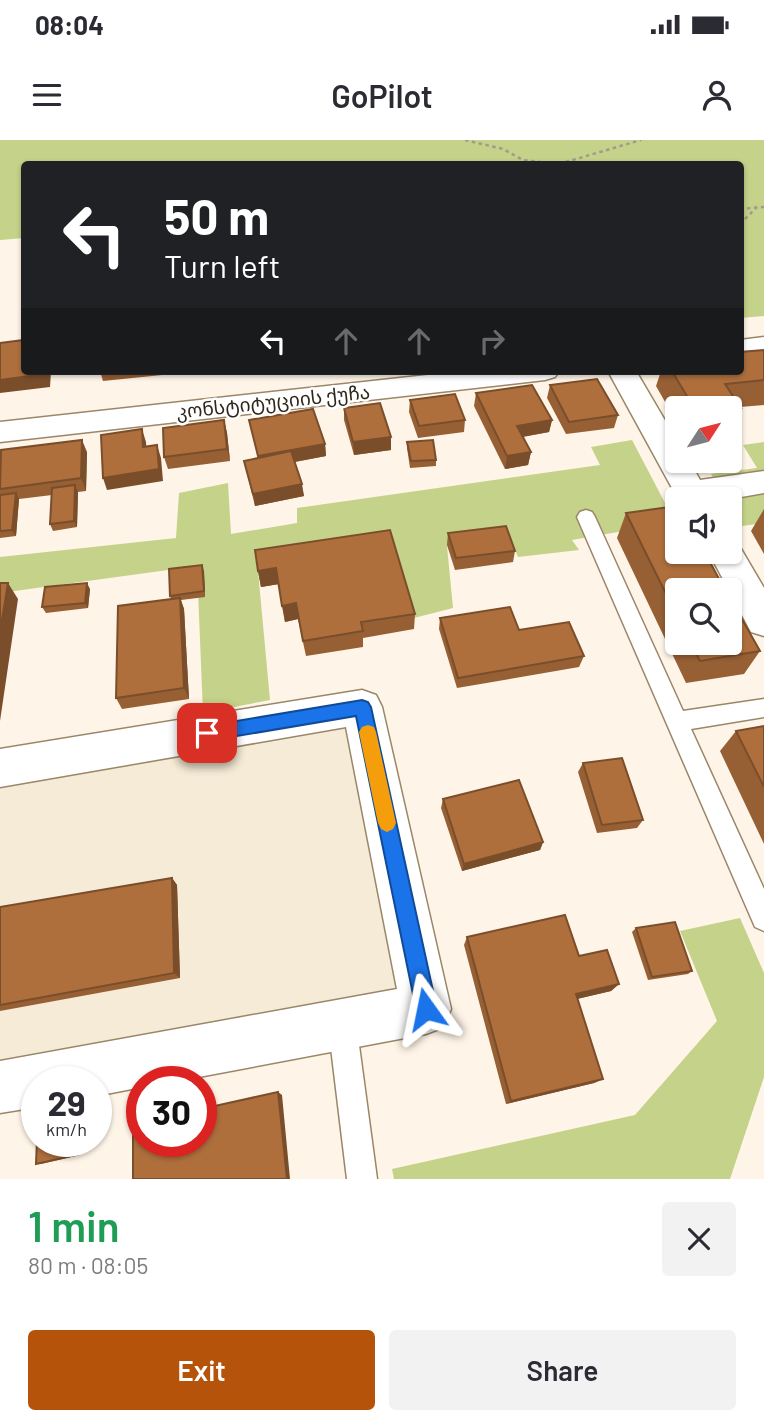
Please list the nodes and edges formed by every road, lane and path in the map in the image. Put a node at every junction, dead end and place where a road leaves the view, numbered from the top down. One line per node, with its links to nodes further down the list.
1 (465, 140): 4 (path)
2 (504, 140): 4 (path)
3 (641, 140): 6 (path)
4 (503, 149): 5 (path)
5 (532, 161)
6 (568, 161)
7 (757, 207): 8 (path); 9 (path); 10 (path)
8 (764, 207)
9 (744, 208)
10 (744, 219)
11 (764, 345): 12 (street)
12 (744, 348)
13 (509, 375): 15 (street, კონსტიტუციის ქუჩა)
14 (624, 375): 17 (street)
15 (0, 432)
16 (764, 482): 18 (street)
17 (689, 487)
18 (739, 487)
19 (586, 517): 23 (lane)
20 (732, 564): 21 (street)
21 (764, 621)
22 (764, 708): 23 (lane)
23 (678, 721): 25 (lane)
24 (0, 768): 26 (street)
25 (764, 918)
26 (342, 1023): 27 (street); 28 (lane)
27 (0, 1087)
28 (362, 1179)

